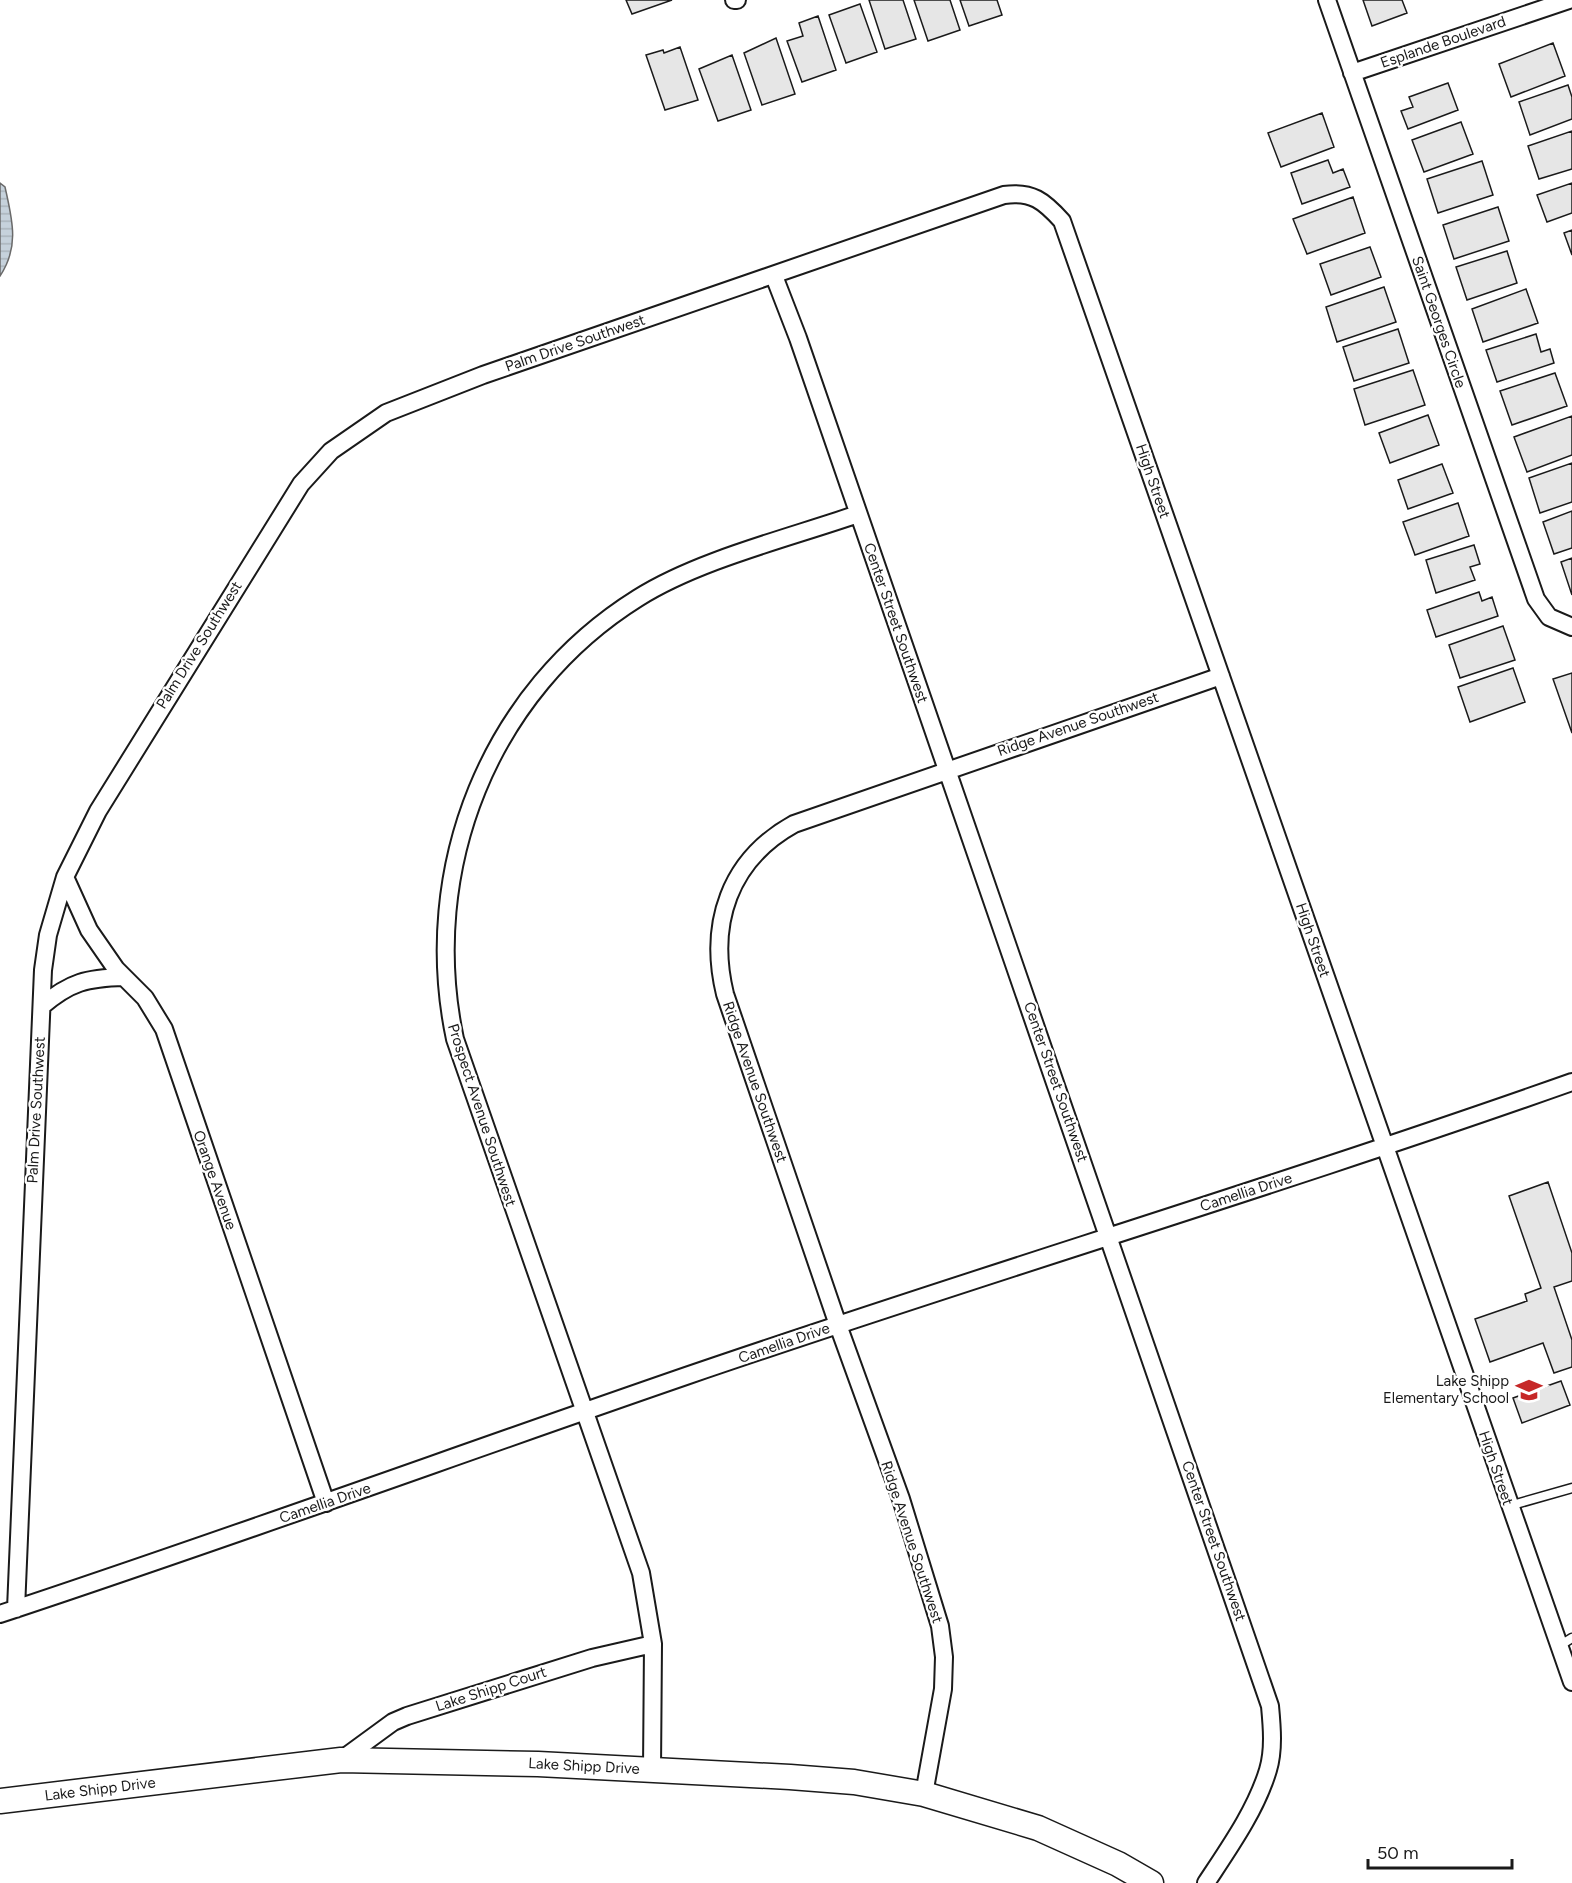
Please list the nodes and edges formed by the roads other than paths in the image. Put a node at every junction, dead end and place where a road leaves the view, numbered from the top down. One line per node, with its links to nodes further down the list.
1 (1327, 0): 3 (street, Saint Georges Circle)
2 (1569, 0): 3 (street, Esplande Boulevard)
3 (1353, 73): 7 (street, Saint Georges Circle)
4 (1046, 204): 5 (street, Palm Drive Southwest); 8 (street, High Street)
5 (774, 276): 6 (street, Center Street Southwest); 10 (street, Palm Drive Southwest)
6 (858, 514): 9 (street, Center Street Southwest); 17 (street, Prospect Avenue Southwest)
7 (1572, 627)
8 (1221, 676): 9 (street, Ridge Avenue Southwest); 14 (street, High Street)
9 (946, 770): 15 (street, Center Street Southwest); 16 (street, Ridge Avenue Southwest)
10 (65, 877): 11 (street, Orange Avenue); 12 (street, Palm Drive Southwest)
11 (124, 977): 12 (street); 19 (street, Orange Avenue)
12 (42, 1006): 21 (street, Palm Drive Southwest)
13 (1572, 1082): 14 (street, Camellia Drive)
14 (1385, 1148): 15 (street, Camellia Drive); 20 (street, High Street)
15 (1109, 1237): 16 (street, Camellia Drive); 30 (street, Center Street Southwest)
16 (838, 1325): 17 (street, Camellia Drive); 27 (street, Ridge Avenue Southwest)
17 (584, 1413): 19 (street, Camellia Drive); 23 (street, Prospect Avenue Southwest)
18 (1572, 1488): 20 (lane)
19 (326, 1503): 21 (street, Camellia Drive)
20 (1509, 1506): 22 (street, High Street)
21 (8, 1611)
22 (1566, 1642): 24 (street, High Street)
23 (652, 1644): 25 (street, Lake Shipp Court); 26 (street, Prospect Avenue Southwest)
24 (1572, 1682)
25 (341, 1760): 26 (street, Lake Shipp Drive); 28 (street, Lake Shipp Drive)
26 (652, 1769): 27 (street, Lake Shipp Drive)
27 (924, 1794): 29 (street, Lake Shipp Drive)
28 (0, 1801)
29 (1151, 1883)
30 (1206, 1883)

